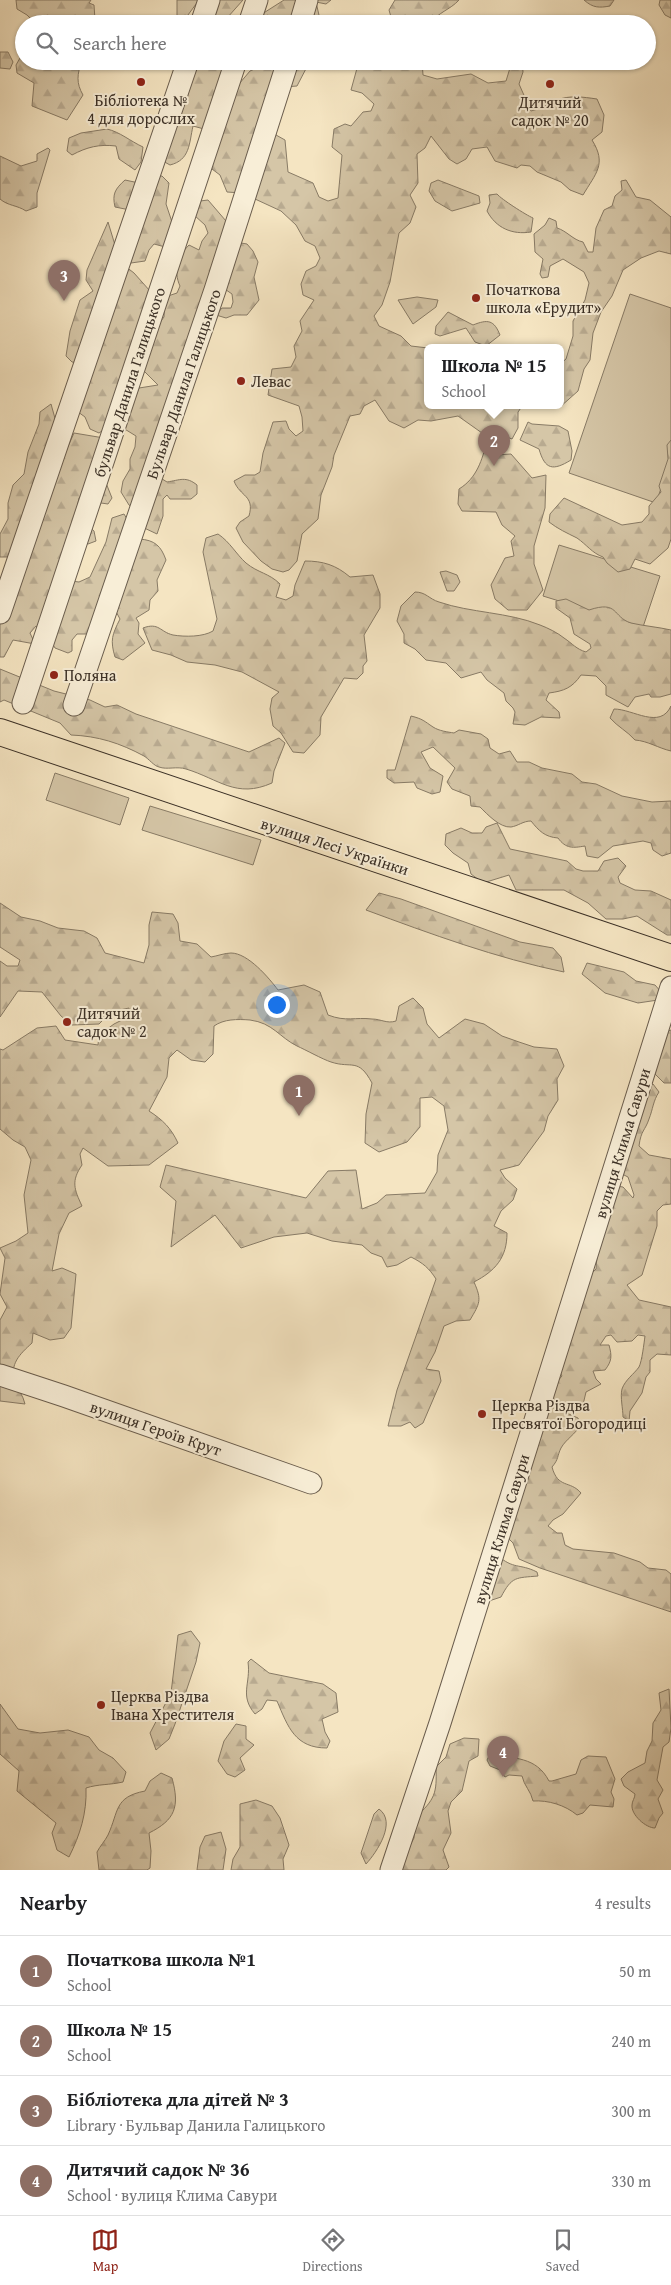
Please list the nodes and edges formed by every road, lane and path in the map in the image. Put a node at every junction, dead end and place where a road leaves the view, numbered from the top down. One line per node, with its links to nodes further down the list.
1 (209, 0): 4 (street)
2 (257, 0): 5 (street)
3 (308, 0): 6 (street)
4 (204, 15)
5 (252, 15)
6 (303, 15)
7 (185, 70): 10 (street)
8 (233, 70): 11 (street, бульвар Данила Галицького)
9 (285, 70): 12 (street, Бульвар Данила Галицького)
10 (0, 614)
11 (23, 704)
12 (74, 705)
13 (0, 732): 14 (main road, вулиця Лесі Українки)
14 (671, 958)
15 (671, 987): 18 (street, вулиця Клима Савури)
16 (0, 1375): 17 (street, вулиця Героїв Крут)
17 (311, 1483)
18 (391, 1870)

